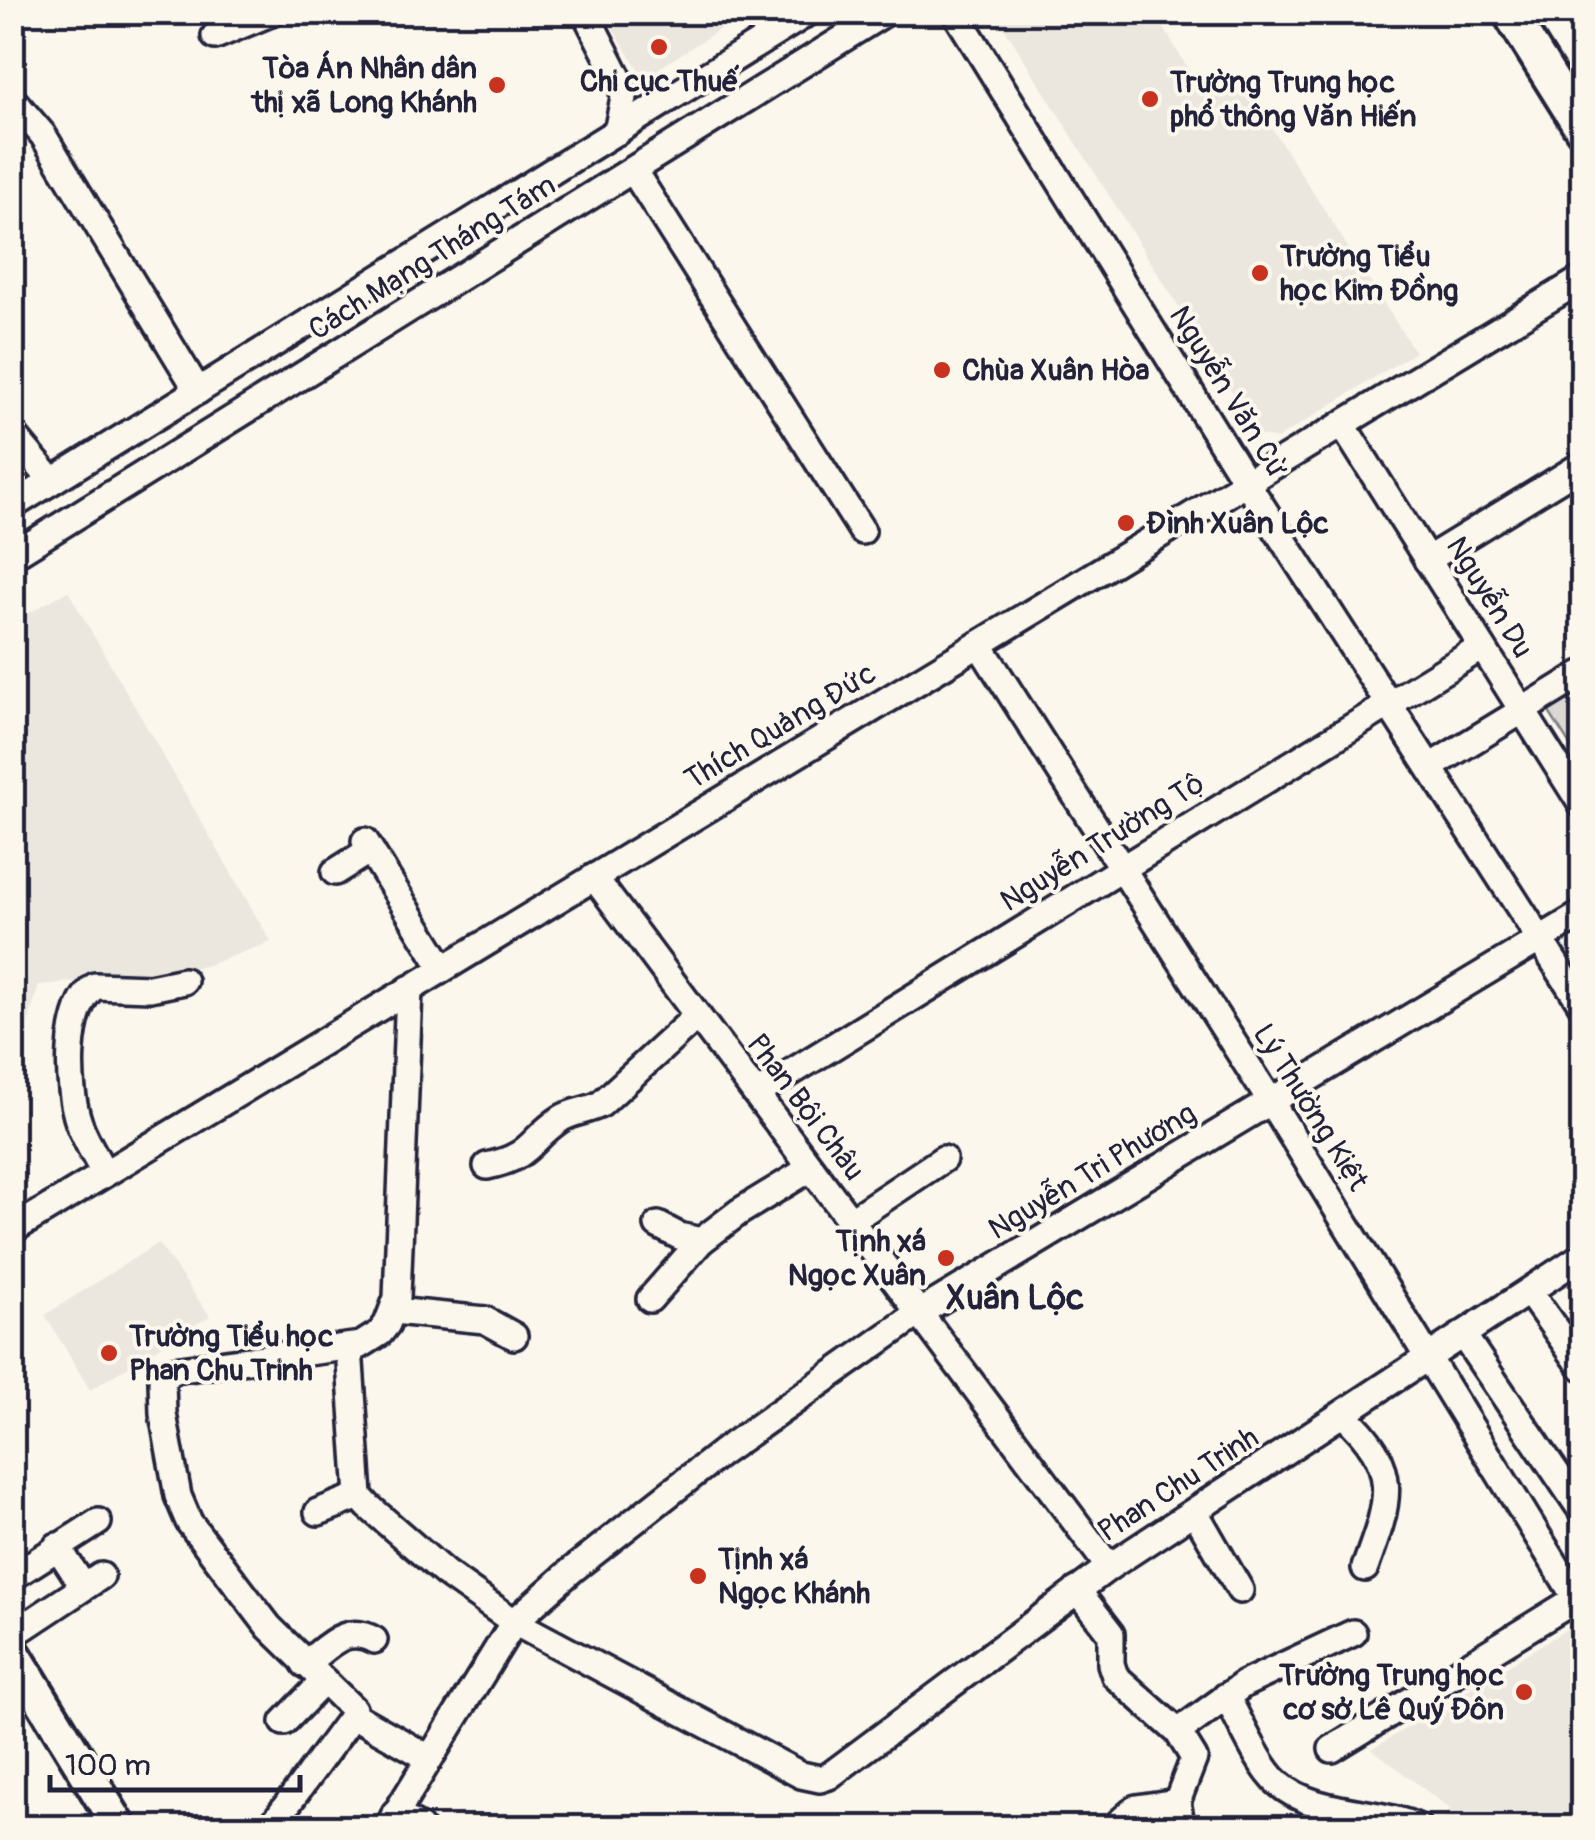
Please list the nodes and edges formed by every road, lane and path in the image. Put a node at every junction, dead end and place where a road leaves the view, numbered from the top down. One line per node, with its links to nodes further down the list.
1 (273, 12): 7 (street)
2 (584, 12): 10 (street)
3 (810, 12): 10 (street, Cách Mạng Tháng Tám)
4 (886, 12): 11 (street, Cách Mạng Tháng Tám)
5 (954, 12): 18 (street, Nguyễn Văn Cừ)
6 (1508, 12): 9 (main road)
7 (215, 36)
8 (12, 99): 13 (street)
9 (1582, 129)
10 (617, 132): 13 (street, Cách Mạng Tháng Tám)
11 (633, 170): 20 (street); 21 (street, Cách Mạng Tháng Tám)
12 (1582, 278): 14 (street, Thích Quảng Đức)
13 (198, 391): 17 (street, Cách Mạng Tháng Tám)
14 (1342, 424): 18 (street, Thích Quảng Đức); 22 (street, Nguyễn Du)
15 (12, 434): 17 (street)
16 (1582, 465): 22 (street)
17 (52, 481): 19 (street, Cách Mạng Tháng Tám)
18 (1246, 482): 23 (street, Thích Quảng Đức); 26 (street, Nguyễn Văn Cừ)
19 (12, 506)
20 (862, 531)
21 (12, 556)
22 (1427, 560): 24 (street, Nguyễn Du)
23 (979, 644): 30 (street, Lý Thường Kiệt); 32 (street, Thích Quảng Đức)
24 (1482, 646): 26 (street, Nguyễn Trường Tộ); 27 (street, Nguyễn Du)
25 (1582, 674): 27 (street)
26 (1389, 704): 28 (street, Nguyễn Văn Cừ); 30 (street, Nguyễn Trường Tộ)
27 (1522, 710): 28 (street); 29 (street, Nguyễn Du)
28 (1430, 767): 34 (street, Nguyễn Văn Cừ)
29 (1582, 805)
30 (1122, 868): 40 (street, Nguyễn Trường Tộ); 41 (street, Lý Thường Kiệt)
31 (335, 872): 35 (street)
32 (594, 877): 35 (street, Thích Quảng Đức); 39 (street, Phan Bội Châu)
33 (1582, 914): 34 (street, Nguyễn Tri Phương)
34 (1540, 939): 38 (street, Nguyễn Văn Cừ); 41 (street, Nguyễn Tri Phương)
35 (443, 968): 37 (street, Thích Quảng Đức)
36 (184, 981): 45 (street)
37 (408, 989): 45 (street, Thích Quảng Đức); 53 (street)
38 (1582, 1005)
39 (698, 1016): 40 (street, Phan Bội Châu); 43 (street)
40 (756, 1094): 44 (street, Phan Bội Châu)
41 (1271, 1102): 54 (street, Nguyễn Tri Phương); 58 (street, Lý Thường Kiệt)
42 (943, 1159): 46 (street)
43 (487, 1166)
44 (811, 1168): 46 (street, Phan Bội Châu); 49 (street)
45 (104, 1173): 48 (street, Thích Quảng Đức)
46 (850, 1220): 54 (street, Phan Bội Châu)
47 (658, 1225): 49 (street)
48 (12, 1230)
49 (701, 1242): 52 (street)
50 (1582, 1256): 51 (street, Phan Chu Trinh)
51 (1529, 1292): 55 (street, Phan Chu Trinh); 59 (street)
52 (650, 1300)
53 (394, 1311): 56 (street); 57 (street)
54 (920, 1313): 67 (street, Phan Bội Châu); 73 (street, Nguyễn Tri Phương)
55 (1463, 1335): 58 (street, Phan Chu Trinh); 62 (street)
56 (514, 1336)
57 (349, 1348): 61 (street); 78 (street)
58 (1428, 1358): 60 (street, Phan Chu Trinh); 72 (street, Lý Thường Kiệt)
59 (1582, 1367)
60 (1343, 1414): 64 (street, Phan Chu Trinh); 68 (street)
61 (359, 1496): 63 (street); 73 (street)
62 (1582, 1510)
63 (318, 1512)
64 (1195, 1512): 67 (street, Phan Chu Trinh); 71 (street)
65 (98, 1522): 66 (street)
66 (57, 1546): 69 (street); 75 (street)
67 (1109, 1568): 70 (street, Phan Chu Trinh)
68 (1365, 1568)
69 (12, 1577)
70 (1077, 1590): 73 (street, Phan Chu Trinh); 82 (street)
71 (1240, 1590)
72 (1579, 1604): 83 (street)
73 (514, 1622): 84 (street, Nguyễn Tri Phương)
74 (1353, 1633): 79 (street)
75 (12, 1636)
76 (374, 1640): 78 (street)
77 (12, 1651): 87 (main road)
78 (315, 1672): 80 (street); 81 (street)
79 (1226, 1696): 82 (street); 91 (street)
80 (353, 1715): 84 (street); 88 (street)
81 (284, 1722)
82 (1178, 1732): 85 (street)
83 (1332, 1750)
84 (428, 1758): 86 (street, Nguyễn Tri Phương)
85 (1180, 1815): 90 (street)
86 (391, 1820): 89 (street)
87 (120, 1828)
88 (270, 1828)
89 (420, 1828)
90 (1113, 1828)
91 (1419, 1828)

